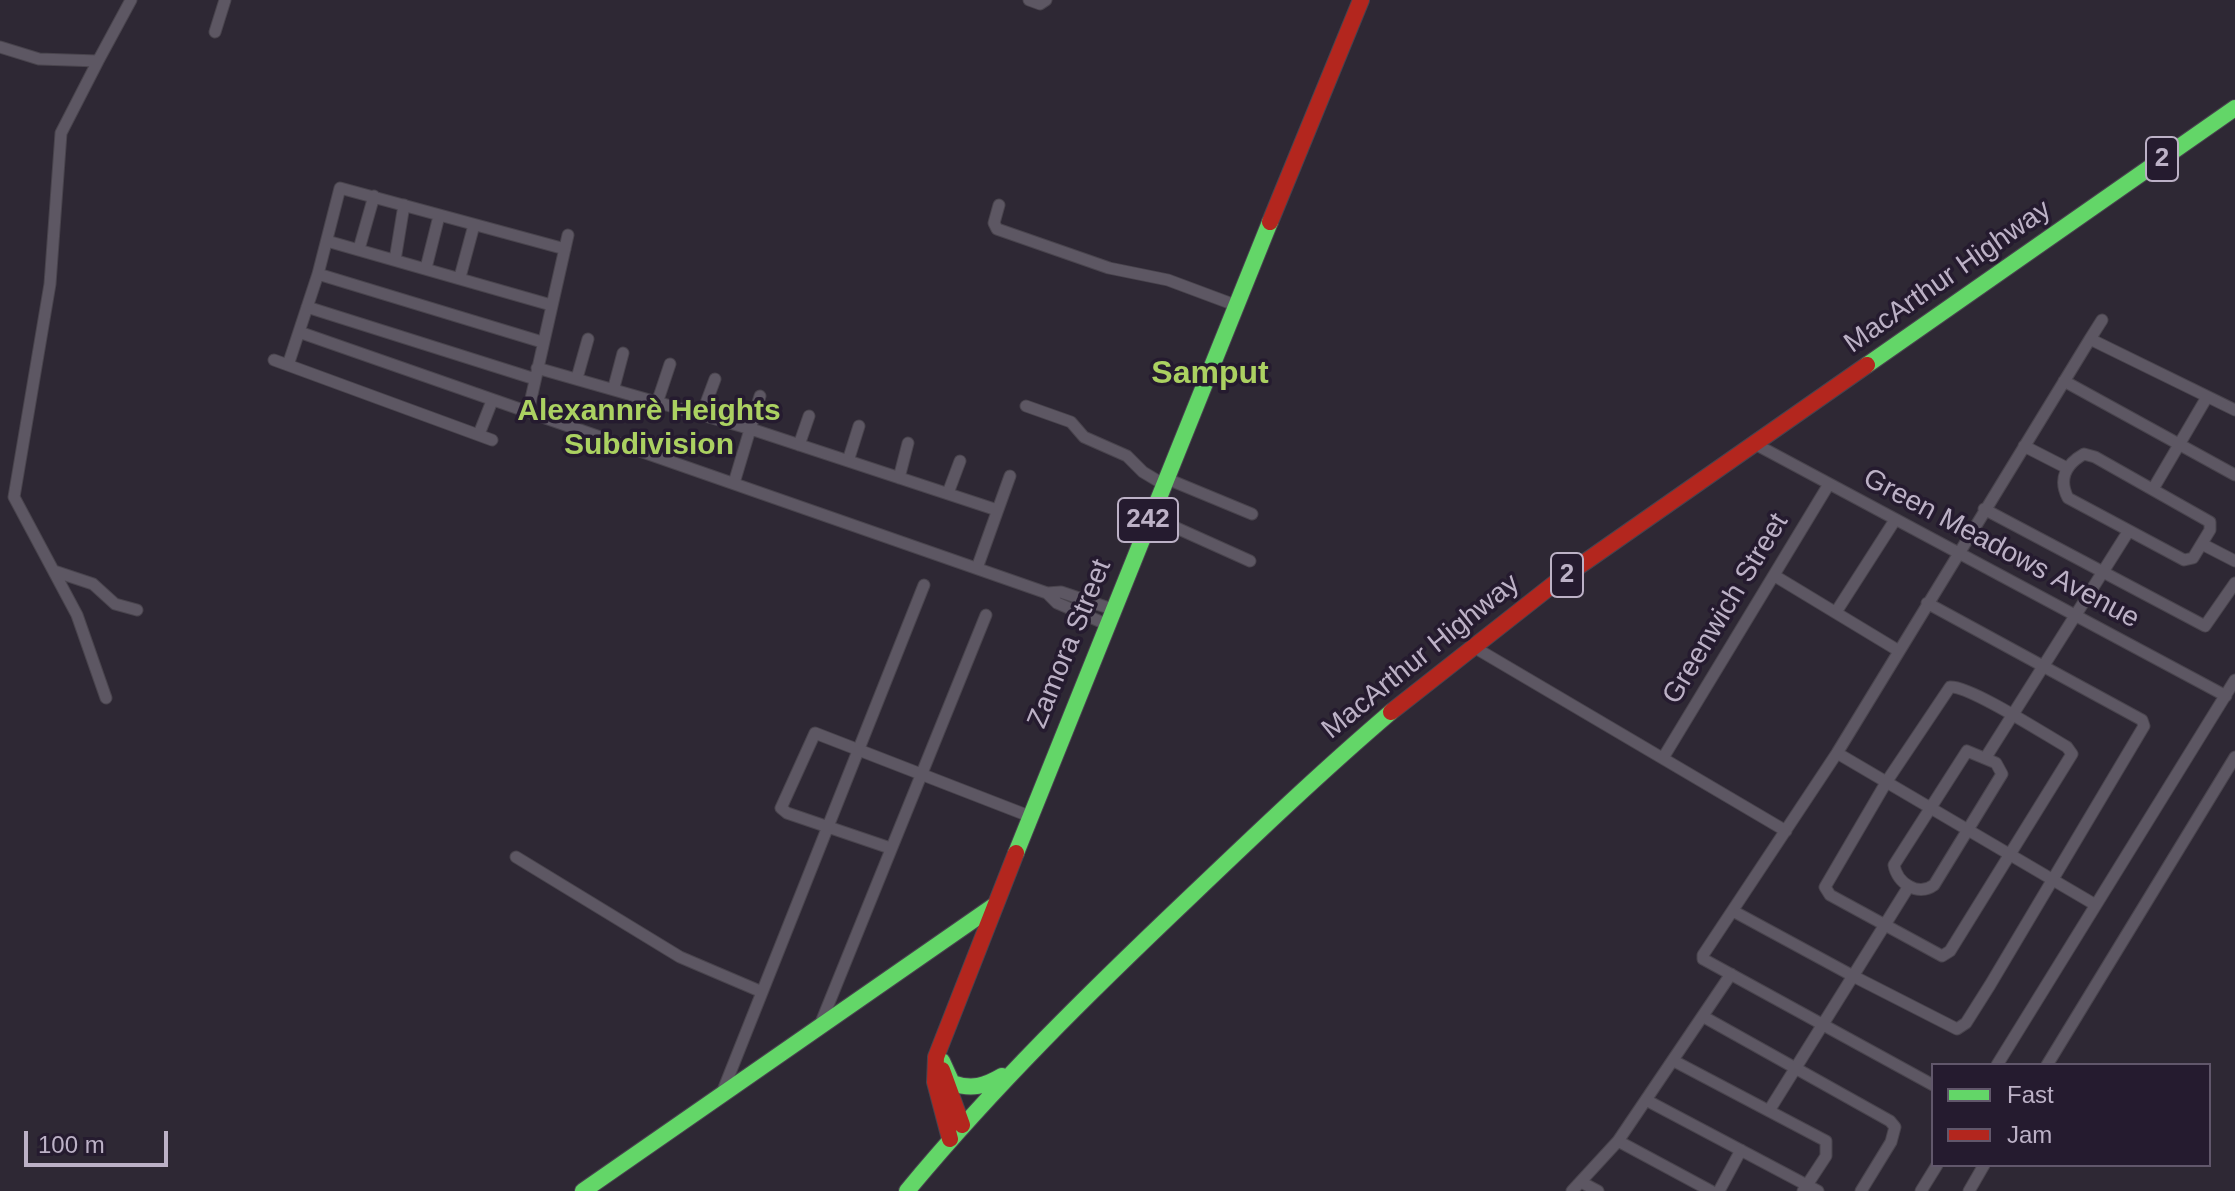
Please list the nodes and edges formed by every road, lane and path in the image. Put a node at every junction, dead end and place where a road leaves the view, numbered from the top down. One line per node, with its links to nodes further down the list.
1 (129, 0): 8 (street)
2 (225, 0): 6 (street)
3 (1029, 0): 4 (street)
4 (1046, 0)
5 (1361, 0): 24 (main road, Zamora Street / 242)
6 (215, 32)
7 (0, 47): 8 (street)
8 (98, 61): 80 (street)
9 (2235, 108): 54 (main road, MacArthur Highway / 2)
10 (374, 196): 11 (street); 16 (street); 17 (street)
11 (404, 205): 13 (street); 19 (street)
12 (999, 205): 24 (street)
13 (439, 216): 14 (street); 20 (street)
14 (474, 225): 18 (street); 22 (street)
15 (568, 235): 18 (street)
16 (327, 241): 17 (street); 21 (street)
17 (359, 249): 19 (street)
18 (565, 249): 23 (street)
19 (395, 260): 20 (street)
20 (426, 268): 22 (street)
21 (318, 274): 25 (street); 30 (street)
22 (460, 277): 23 (street)
23 (551, 305): 30 (street)
24 (1235, 305): 64 (main road, Zamora Street / 242)
25 (307, 307): 27 (street); 35 (street)
26 (2102, 320): 29 (street)
27 (299, 332): 34 (street); 43 (street)
28 (588, 339): 36 (street)
29 (2090, 339): 38 (street); 41 (street)
30 (542, 342): 35 (street)
31 (623, 353): 39 (street)
32 (274, 360): 34 (street)
33 (670, 364): 42 (street)
34 (288, 365): 51 (street)
35 (536, 373): 36 (street); 46 (street)
36 (577, 378): 39 (street)
37 (715, 379): 47 (street)
38 (2064, 381): 56 (street); 57 (street)
39 (614, 387): 42 (street)
40 (760, 396): 50 (street)
41 (2207, 397): 45 (street); 56 (street)
42 (658, 400): 47 (street)
43 (492, 401): 46 (street); 51 (street)
44 (1026, 406): 64 (street)
45 (2235, 410)
46 (528, 412): 65 (street)
47 (702, 414): 50 (street)
48 (809, 416): 55 (street)
49 (859, 426): 58 (street)
50 (751, 429): 55 (street); 65 (street)
51 (479, 434): 52 (street)
52 (492, 440)
53 (908, 443): 63 (street)
54 (1755, 444): 66 (street, Green Meadows Avenue); 94 (main road, MacArthur Highway / 2)
55 (799, 445): 58 (street)
56 (2179, 445): 61 (street); 67 (street)
57 (2024, 446): 60 (street); 69 (street)
58 (848, 461): 63 (street)
59 (960, 461): 68 (street)
60 (2067, 468): 67 (street); 74 (street)
61 (2235, 475)
62 (1010, 476): 70 (street)
63 (899, 478): 68 (street)
64 (1164, 481): 71 (street); 72 (main road, Zamora Street / 242)
65 (734, 483): 79 (street)
66 (1829, 484): 73 (street, Green Meadows Avenue); 82 (street, Greenwich Street)
67 (2153, 489): 75 (street)
68 (948, 493): 70 (street)
69 (1984, 509): 76 (street); 81 (street)
70 (997, 510): 79 (street)
71 (1252, 514)
72 (1150, 516): 77 (street); 93 (main road, Zamora Street / 242)
73 (1895, 520): 76 (street, Green Meadows Avenue); 89 (street)
74 (2128, 532): 75 (street); 81 (street)
75 (2202, 544): 78 (street)
76 (1957, 553): 87 (street); 92 (street, Green Meadows Avenue)
77 (1250, 561)
78 (2235, 561)
79 (977, 568): 85 (street)
80 (54, 571): 88 (street); 99 (street)
81 (2102, 573): 83 (street); 92 (street)
82 (1775, 576): 89 (street); 105 (street, Greenwich Street)
83 (2235, 583)
84 (924, 585): 101 (street)
85 (1047, 593): 86 (street); 91 (street)
86 (1093, 602): 91 (street); 93 (street)
87 (1927, 603): 95 (street); 96 (street)
88 (137, 610)
89 (1836, 612): 95 (street)
90 (986, 615): 106 (street)
91 (1088, 616): 93 (street)
92 (2072, 616): 96 (street); 98 (street, Green Meadows Avenue)
93 (1109, 617): 109 (main road, Zamora Street / 242)
94 (1472, 646): 105 (street); 128 (main road, MacArthur Highway / 2)
95 (1899, 651): 102 (street)
96 (2042, 665): 100 (street); 116 (street)
97 (2235, 680): 98 (street)
98 (2226, 696): 118 (street)
99 (106, 698)
100 (2012, 715): 103 (street); 107 (street); 114 (street)
101 (858, 749): 106 (street); 110 (street); 110 (street)
102 (1837, 753): 107 (street); 112 (street)
103 (1986, 757): 108 (street); 111 (street)
104 (2235, 757): 132 (street)
105 (1663, 758): 112 (street)
106 (920, 773): 109 (street); 113 (street)
107 (1887, 781): 108 (street); 121 (street)
108 (1930, 806): 111 (street); 117 (street)
109 (1029, 816): 119 (main road, Zamora Street / 242)
110 (828, 828): 113 (street); 124 (street)
111 (1969, 829): 114 (street); 117 (street)
112 (1786, 831): 120 (street)
113 (890, 848): 127 (street)
114 (2011, 855): 116 (street); 121 (street)
115 (516, 857): 124 (street)
116 (2053, 880): 118 (street); 123 (street)
117 (1909, 886): 121 (street)
118 (2094, 904): 131 (street)
119 (995, 905): 127 (main road); 130 (main road, Zamora Street / 242)
120 (1733, 911): 122 (street); 123 (street)
121 (1883, 927): 123 (street)
122 (1731, 974): 125 (street); 126 (street)
123 (1853, 976): 126 (street)
124 (762, 992): 135 (street)
125 (1704, 1017): 129 (street); 133 (street)
126 (1821, 1023): 133 (street); 134 (street)
127 (820, 1025): 135 (main road)
128 (1025, 1060): 130 (main road); 138 (main road, MacArthur Highway / 2)
129 (1674, 1061): 136 (street); 137 (street)
130 (938, 1063): 138 (main road, Zamora Street / 242); 139 (main road, Zamora Street / 242)
131 (1998, 1063)
132 (2048, 1063)
133 (1793, 1067): 137 (street); 151 (street)
134 (1931, 1084)
135 (722, 1093): 146 (main road)
136 (1646, 1100): 140 (street); 141 (street)
137 (1770, 1109): 145 (street)
138 (962, 1125): 139 (main road, MacArthur Highway / 2)
139 (950, 1139): 147 (main road, MacArthur Highway / 2)
140 (1618, 1141): 144 (street); 149 (street)
141 (1741, 1150): 145 (street); 150 (street)
142 (1936, 1167): 152 (street)
143 (1983, 1167): 153 (street)
144 (1576, 1187): 148 (street)
145 (1809, 1189)
146 (583, 1191)
147 (907, 1191)
148 (1598, 1191)
149 (1711, 1191)
150 (1719, 1191)
151 (1861, 1191)
152 (1921, 1191)
153 (1969, 1191)

